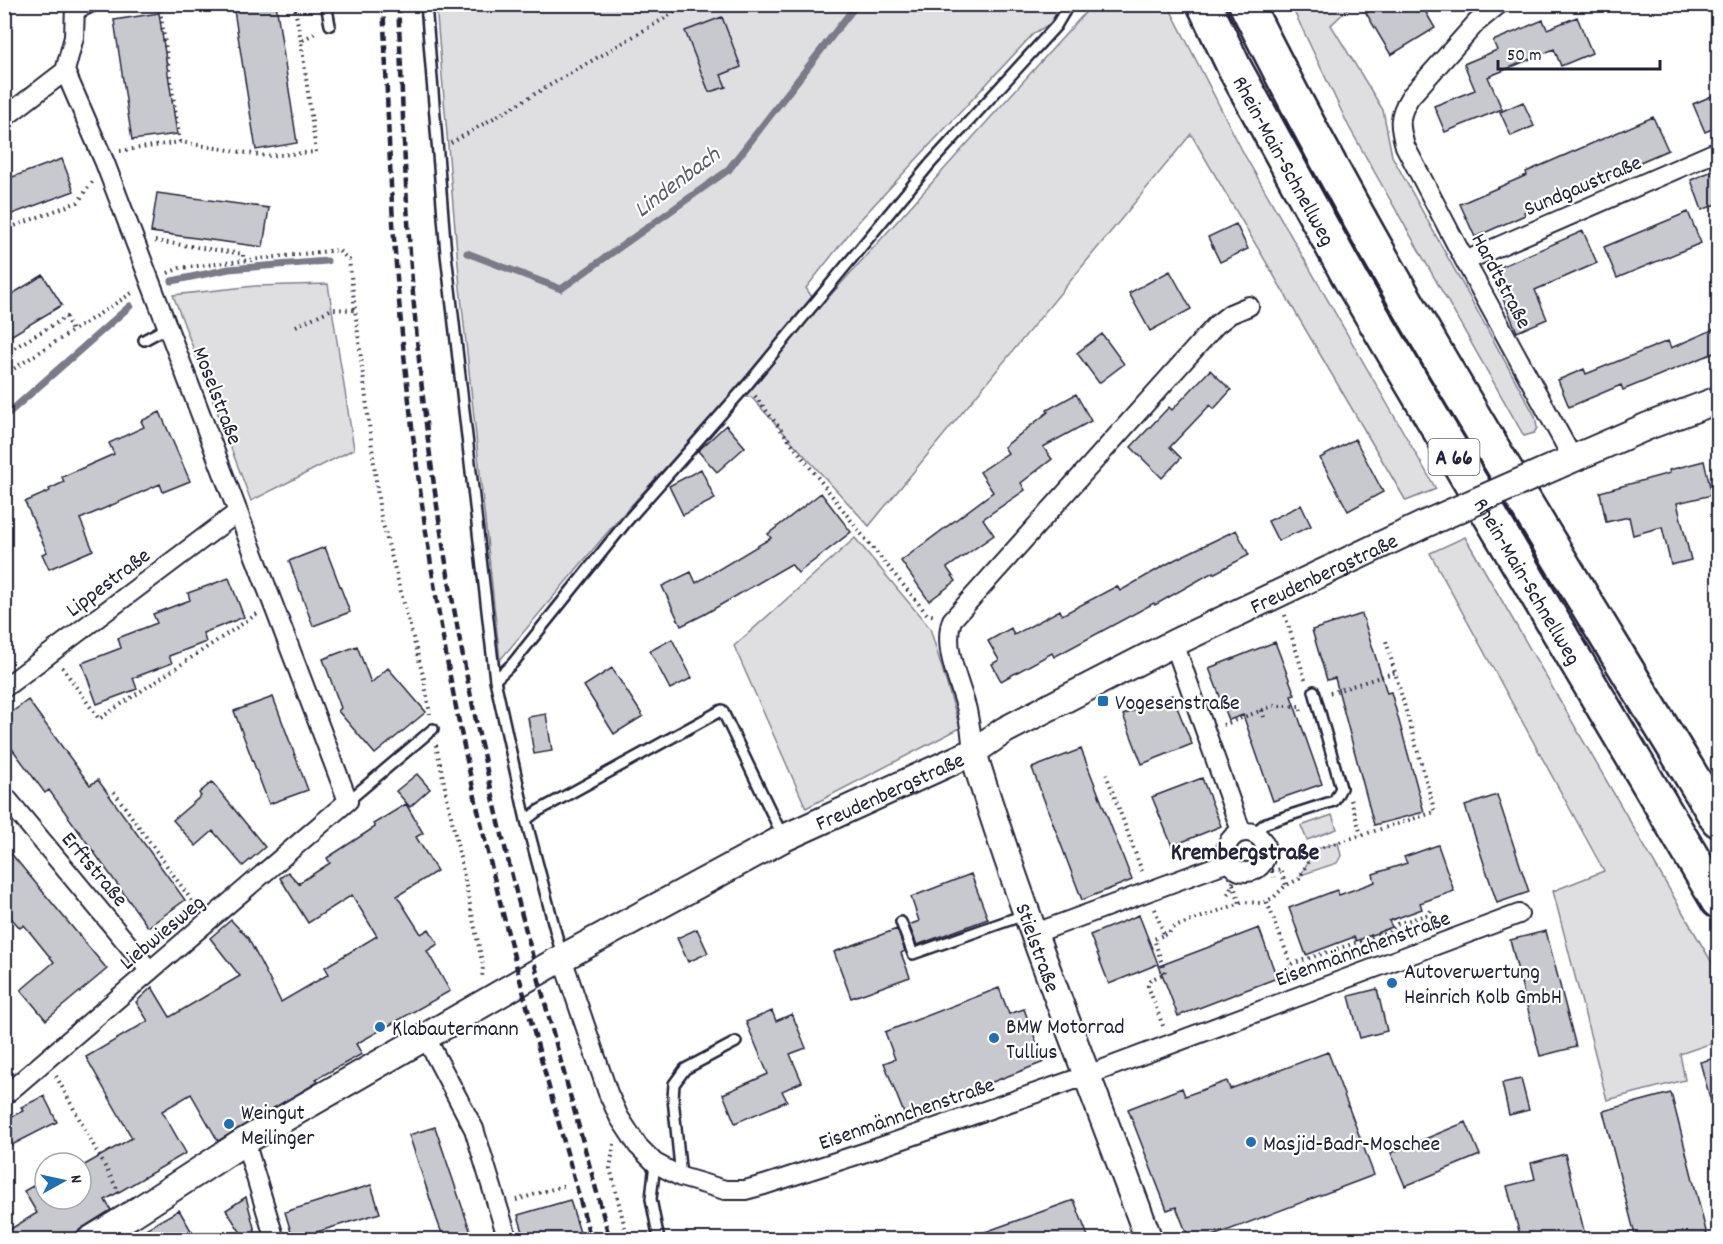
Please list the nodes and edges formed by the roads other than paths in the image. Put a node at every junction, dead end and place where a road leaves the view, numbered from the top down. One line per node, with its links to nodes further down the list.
1 (97, 4): 8 (lane)
2 (326, 4): 9 (lane)
3 (426, 4): 21 (lane)
4 (1069, 4): 21 (lane)
5 (1204, 4): 33 (highway, Rhein-Main-Schnellweg / A 66)
6 (1246, 4): 29 (highway, Rhein-Main-Schnellweg / A 66)
7 (1499, 4): 13 (street, Hardtstraße)
8 (75, 10): 10 (street)
9 (330, 26)
10 (65, 71): 11 (street); 15 (street, Moselstraße)
11 (4, 118)
12 (1719, 151): 13 (street, Sundgaustraße)
13 (1465, 261): 18 (street, Hardtstraße)
14 (1249, 306): 25 (street)
15 (168, 327): 16 (lane); 19 (street, Moselstraße)
16 (144, 340)
17 (1719, 400): 18 (street, Freudenbergstraße)
18 (1565, 463): 20 (street, Freudenbergstraße, bridge)
19 (238, 512): 22 (street, Lippestraße); 27 (street, Moselstraße)
20 (1174, 643): 25 (street, Freudenbergstraße); 30 (street)
21 (495, 680): 28 (lane)
22 (4, 688)
23 (1315, 695): 30 (lane)
24 (433, 729): 27 (lane)
25 (973, 752): 31 (street, Freudenbergstraße); 36 (street, Stielstraße)
26 (4, 795): 38 (street, Erftstraße)
27 (348, 801): 38 (street, Liebwiesweg)
28 (526, 820): 31 (lane); 37 (lane)
29 (1719, 820)
30 (1248, 832): 32 (street); 32 (street)
31 (784, 838): 37 (street, Freudenbergstraße)
32 (1228, 862): 36 (street)
33 (1719, 901)
34 (1519, 915): 41 (street, Eisenmännchenstraße)
35 (901, 922): 36 (lane)
36 (1030, 924): 41 (street, Stielstraße)
37 (562, 958): 39 (street, Freudenbergstraße); 44 (street, Eisenmännchenstraße)
38 (150, 971): 42 (street, Liebwiesweg)
39 (426, 1038): 43 (street, Freudenbergstraße); 48 (street)
40 (736, 1042): 45 (lane)
41 (1088, 1075): 45 (street, Eisenmännchenstraße); 50 (street, Stielstraße)
42 (4, 1096)
43 (245, 1141): 46 (street, Freudenbergstraße); 47 (street)
44 (655, 1163): 45 (street, Eisenmännchenstraße); 49 (lane)
45 (681, 1177)
46 (90, 1239)
47 (274, 1239)
48 (508, 1239)
49 (659, 1239)
50 (1149, 1239)

